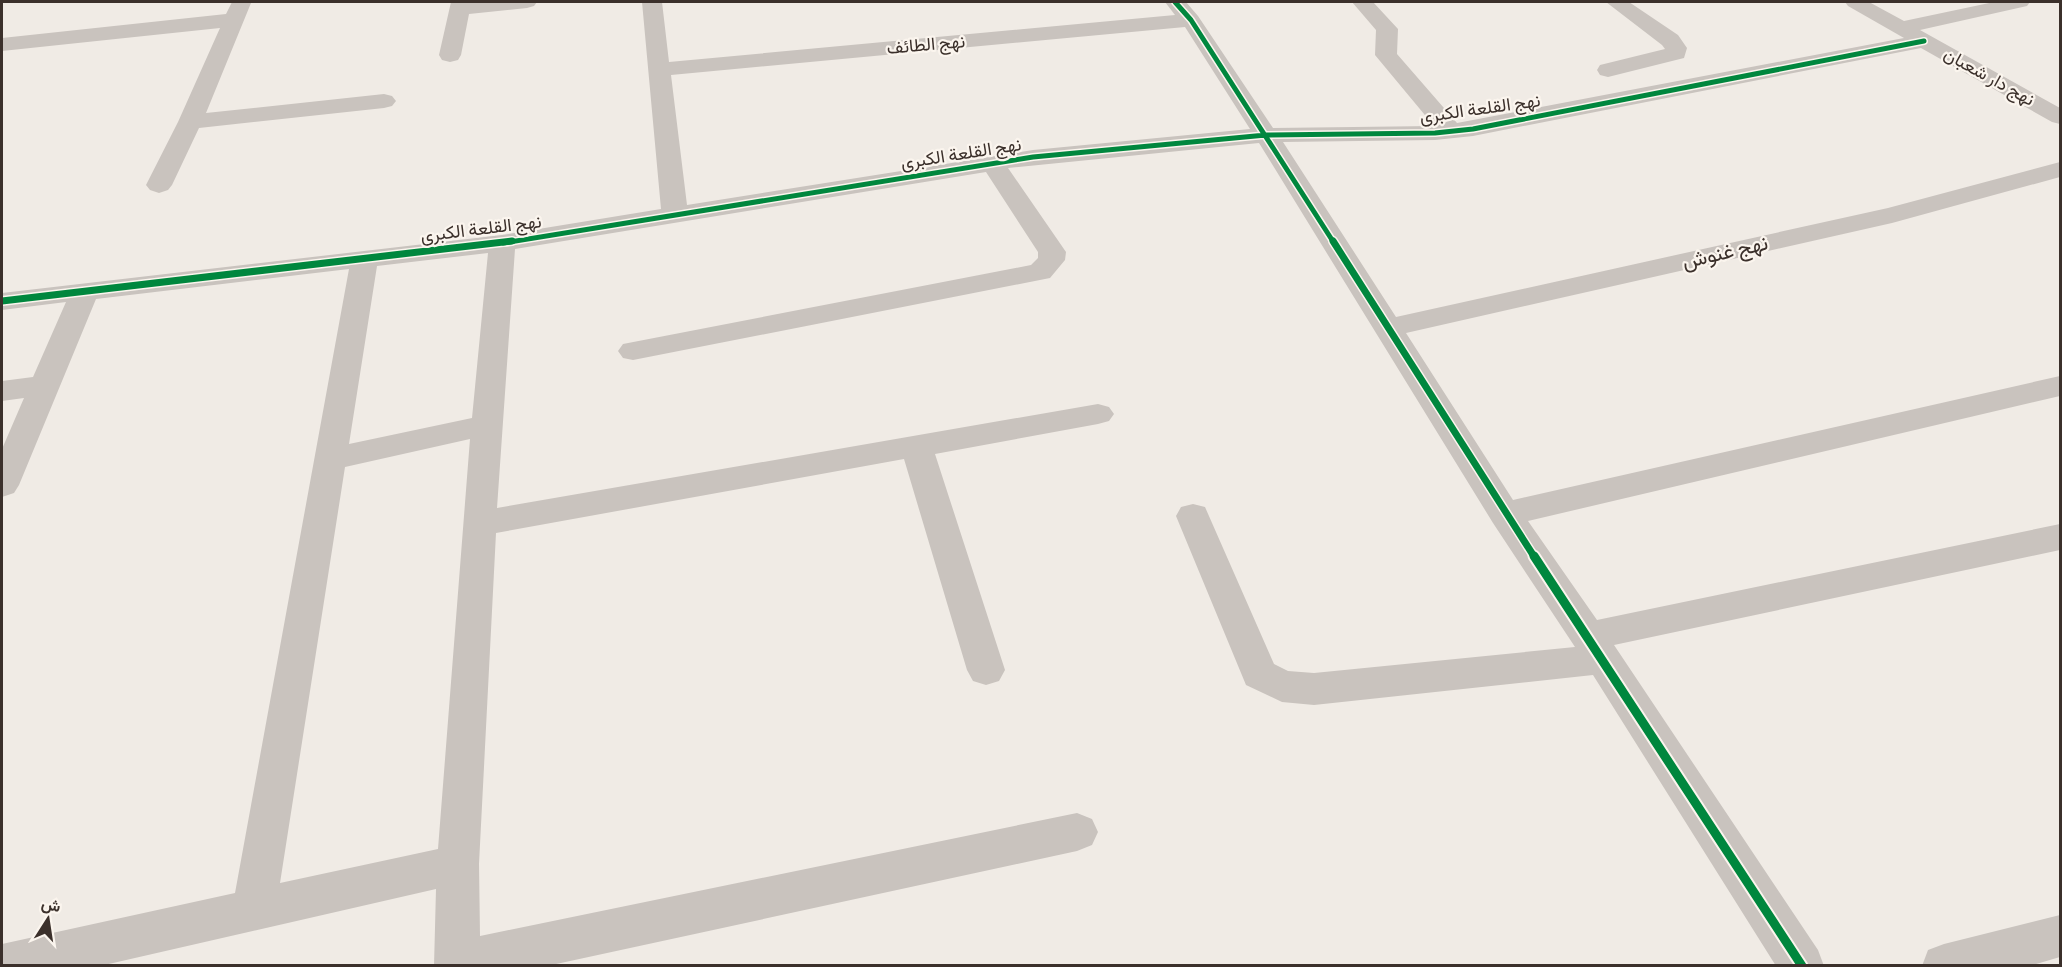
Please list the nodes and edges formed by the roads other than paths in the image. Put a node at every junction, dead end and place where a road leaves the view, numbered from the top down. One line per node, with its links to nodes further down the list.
1 (527, 2): 7 (street)
2 (652, 2): 14 (street)
3 (1362, 2): 19 (street)
4 (1616, 2): 15 (street)
5 (1855, 2): 10 (street, نهج دار شعبان)
6 (2020, 2): 10 (street)
7 (460, 5): 13 (street)
8 (238, 11): 12 (street); 18 (street)
9 (1183, 11): 14 (street, نهج الطائف); 20 (street)
10 (1900, 28): 11 (street, نهج دار شعبان)
11 (1924, 41): 17 (street, نهج دار شعبان); 19 (street, نهج القلعة الكبرى)
12 (2, 45)
13 (450, 55)
14 (661, 69): 24 (street)
15 (1608, 70)
16 (384, 101): 18 (street)
17 (2061, 117)
18 (190, 122): 23 (street)
19 (1451, 131): 20 (street, نهج القلعة الكبرى)
20 (1266, 135): 21 (street, نهج القلعة الكبرى); 29 (street)
21 (993, 164): 24 (street, نهج القلعة الكبرى); 30 (street)
22 (2061, 169): 29 (street, نهج غنوش)
23 (159, 185)
24 (675, 216): 25 (street, نهج القلعة الكبرى)
25 (502, 243): 26 (street, نهج القلعة الكبرى); 35 (street)
26 (364, 259): 27 (street, نهج القلعة الكبرى); 37 (street)
27 (85, 291): 28 (street, نهج القلعة الكبرى); 31 (street)
28 (2, 301)
29 (1388, 328): 39 (street)
30 (633, 351)
31 (44, 386): 33 (street); 38 (street)
32 (2061, 386): 39 (street)
33 (2, 391)
34 (1098, 414): 36 (street)
35 (487, 425): 37 (street); 41 (street)
36 (916, 448): 41 (street); 44 (street)
37 (330, 459): 47 (street)
38 (2, 485)
39 (1505, 514): 43 (street)
40 (1193, 516): 43 (street)
41 (480, 524): 46 (street)
42 (2061, 537): 43 (street)
43 (1596, 647): 51 (street)
44 (986, 669)
45 (1077, 832): 49 (street)
46 (458, 864): 47 (street); 49 (street)
47 (254, 909): 50 (street)
48 (2061, 936): 52 (street)
49 (457, 964)
50 (2, 966)
51 (1802, 966)
52 (1944, 966)

